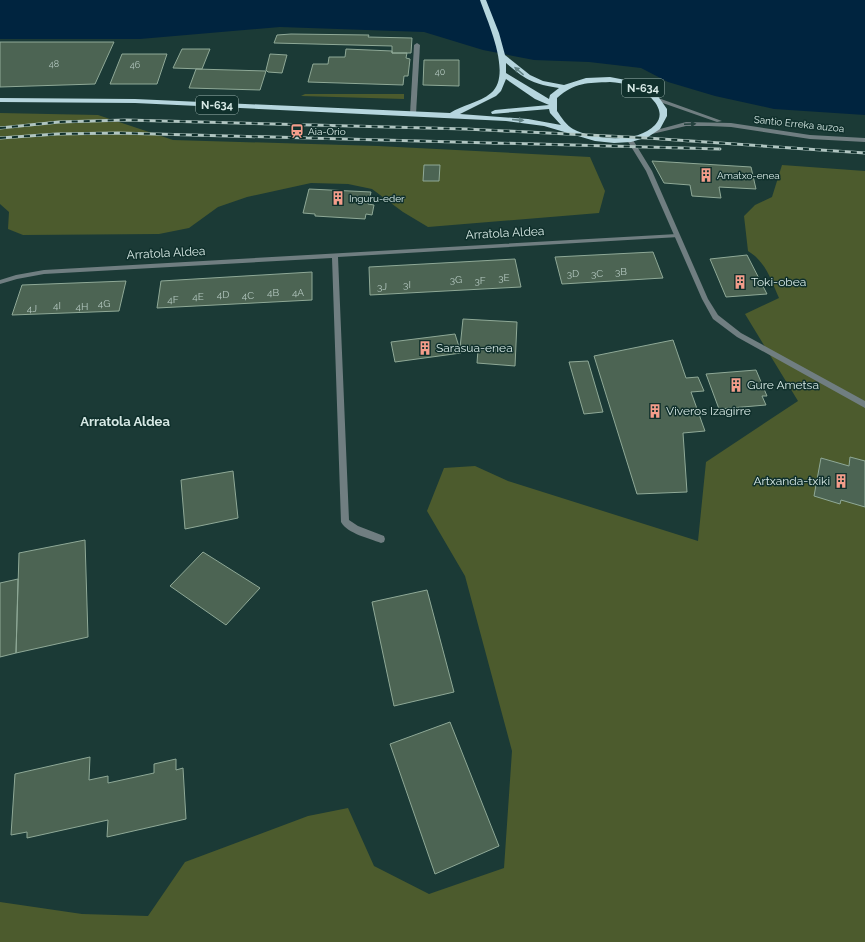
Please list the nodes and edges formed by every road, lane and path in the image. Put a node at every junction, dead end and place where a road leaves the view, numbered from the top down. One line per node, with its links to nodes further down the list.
1 (483, 0): 3 (highway, N-634)
2 (417, 45): 9 (street)
3 (503, 57): 4 (highway, N-634); 5 (highway, N-634, one-way to 3)
4 (503, 74): 8 (highway); 10 (highway, N-634)
5 (565, 87): 7 (highway, N-634); 8 (highway, N-634)
6 (0, 100): 9 (highway, N-634)
7 (658, 100): 11 (street, Santio Erreka auzoa); 13 (highway, N-634)
8 (551, 105): 10 (highway, N-634); 12 (highway, N-634)
9 (413, 114): 10 (highway, N-634)
10 (451, 115): 12 (highway, N-634, one-way to 12)
11 (731, 125): 13 (street, Santio Erreka auzoa, one-way to 11); 15 (street, Santio Erreka auzoa)
12 (568, 130): 14 (highway, N-634)
13 (652, 132): 14 (highway, N-634)
14 (630, 140): 16 (street)
15 (865, 140)
16 (677, 236): 17 (street, Arratola Aldea); 19 (street)
17 (335, 255): 18 (street, Arratola Aldea); 20 (street)
18 (0, 282)
19 (865, 405)
20 (381, 539)

